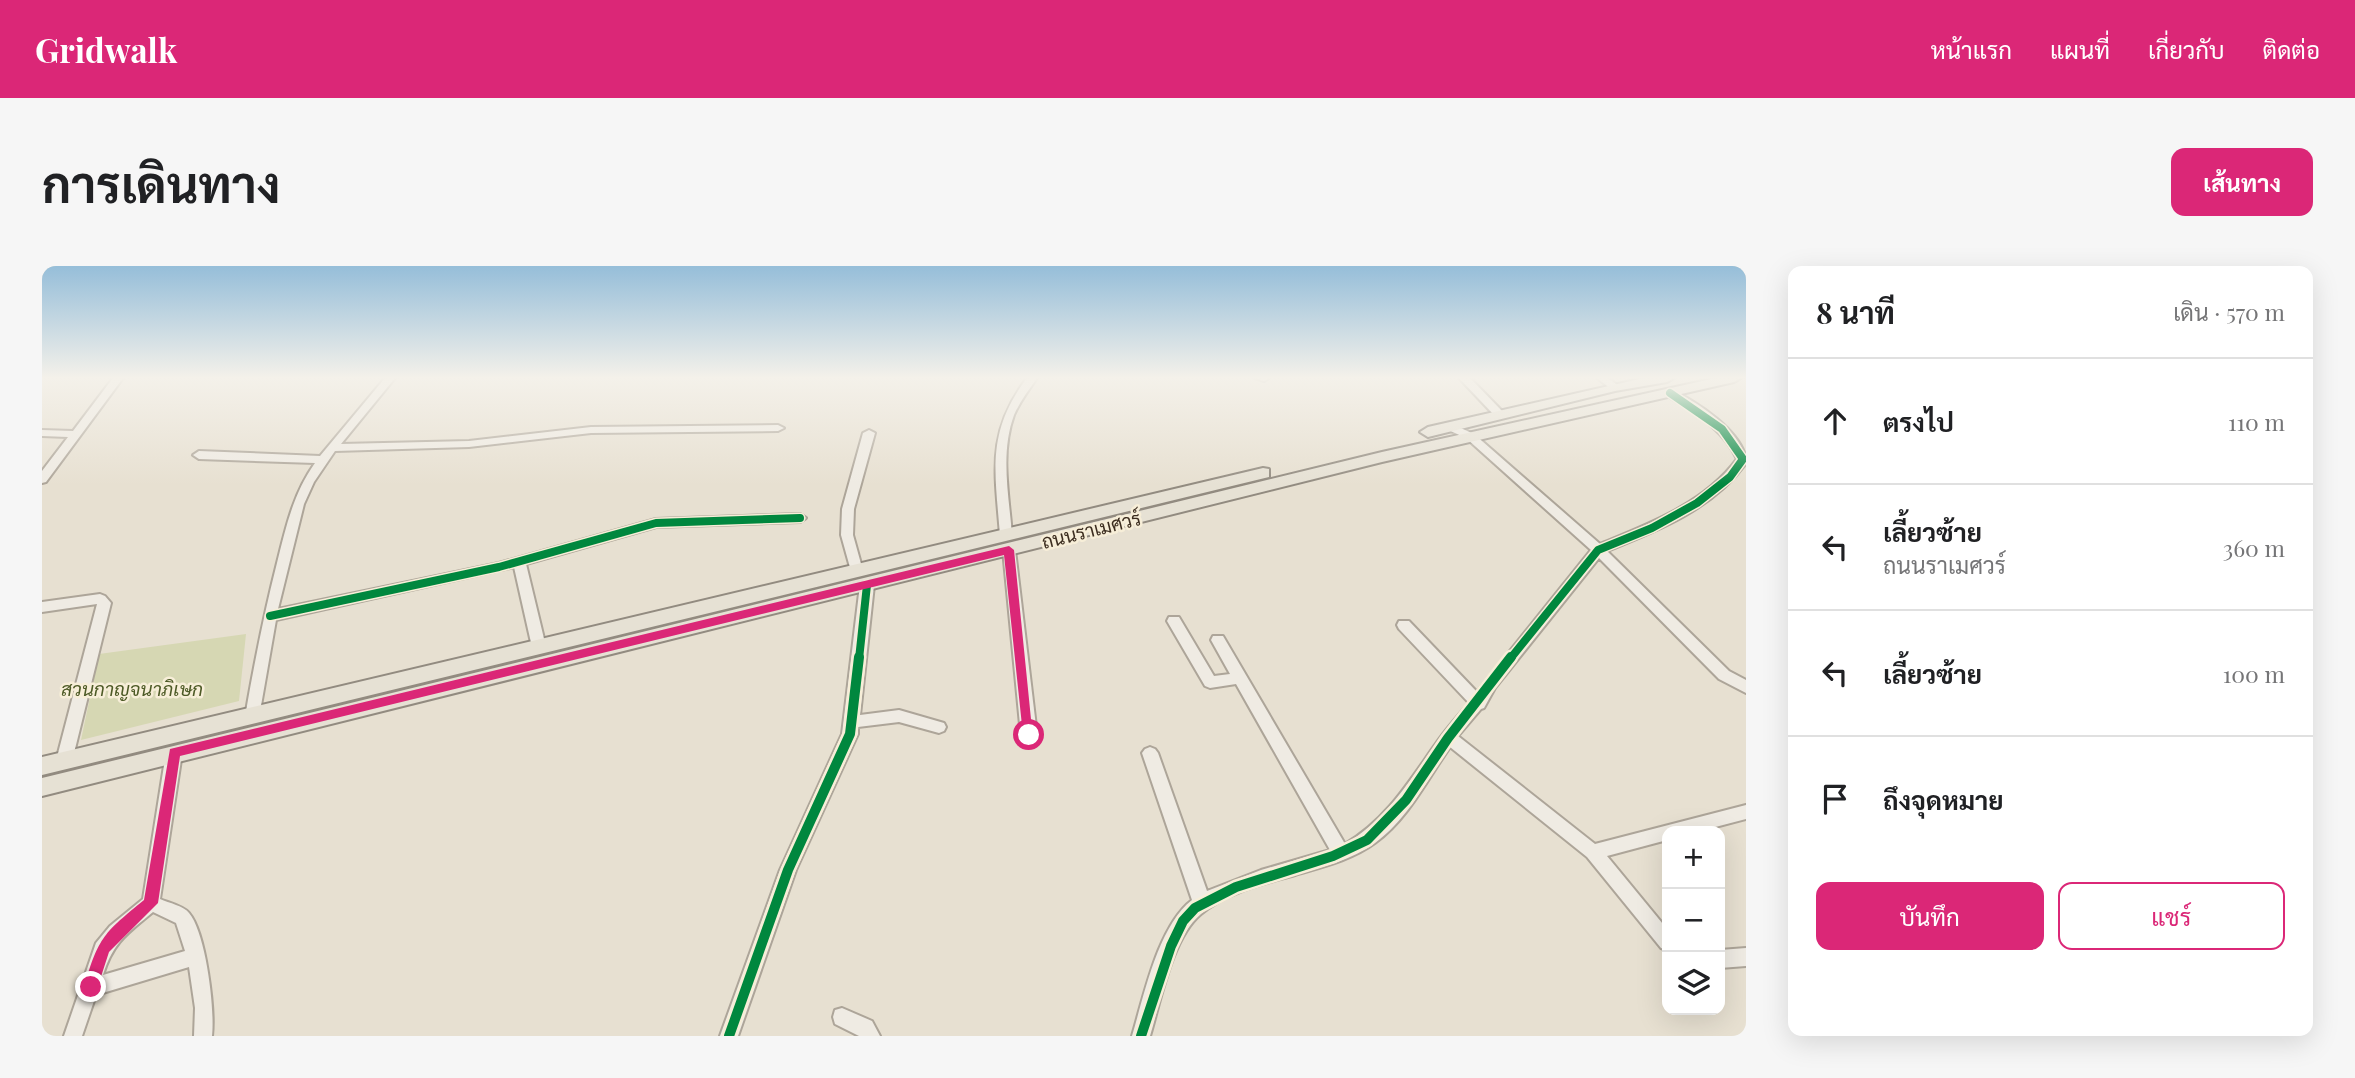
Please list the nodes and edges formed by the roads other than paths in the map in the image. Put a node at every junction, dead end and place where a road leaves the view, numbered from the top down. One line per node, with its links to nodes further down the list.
1 (90, 414): 11 (street)
2 (360, 414): 13 (street)
3 (1009, 414): 18 (street)
4 (1499, 414): 7 (main road, ถนนราเมศวร์)
5 (1556, 414): 12 (main road, ถนนราเมศวร์)
6 (1703, 414): 19 (street)
7 (1450, 427): 12 (street); 18 (main road, ถนนราเมศวร์)
8 (778, 428): 13 (street)
9 (42, 433): 11 (street)
10 (869, 433): 21 (street)
11 (74, 434): 16 (street)
12 (1470, 436): 18 (main road, ถนนราเมศวร์); 19 (street)
13 (332, 448): 15 (street)
14 (200, 456): 15 (street)
15 (323, 460): 23 (street)
16 (42, 479)
17 (800, 518): 20 (street)
18 (1007, 543): 21 (main road, ถนนราเมศวร์); 34 (street)
19 (1598, 550): 29 (street); 30 (street)
20 (519, 562): 23 (street); 27 (street)
21 (862, 578): 27 (main road, ถนนราเมศวร์); 32 (street); 36 (main road, ถนนราเมศวร์)
22 (42, 607): 38 (street)
23 (270, 616): 31 (street)
24 (1174, 621): 28 (street)
25 (1404, 625): 30 (street)
26 (1218, 640): 28 (street)
27 (539, 648): 31 (main road, ถนนราเมศวร์)
28 (1240, 678): 44 (street)
29 (1746, 687)
30 (1479, 704): 35 (street)
31 (252, 717): 38 (main road, ถนนราเมศวร์)
32 (851, 722): 33 (street); 56 (street)
33 (939, 727)
34 (1029, 735)
35 (1449, 737): 44 (street); 45 (street)
36 (174, 752): 40 (main road, ถนนราเมศวร์); 46 (street)
37 (1150, 753): 47 (street)
38 (64, 761): 39 (main road, ถนนราเมศวร์)
39 (42, 766)
40 (42, 787)
41 (1746, 812): 42 (street)
42 (1693, 826)
43 (1662, 834): 45 (street)
44 (1340, 852): 47 (street)
45 (1593, 852): 48 (street)
46 (151, 903): 49 (street); 52 (street)
47 (1202, 903): 58 (street)
48 (1662, 936)
49 (194, 957): 52 (street); 55 (street)
50 (1746, 957): 51 (street)
51 (1725, 959)
52 (91, 987): 54 (street)
53 (842, 1017): 57 (street)
54 (73, 1036)
55 (203, 1036)
56 (729, 1036)
57 (871, 1036)
58 (1141, 1036)

